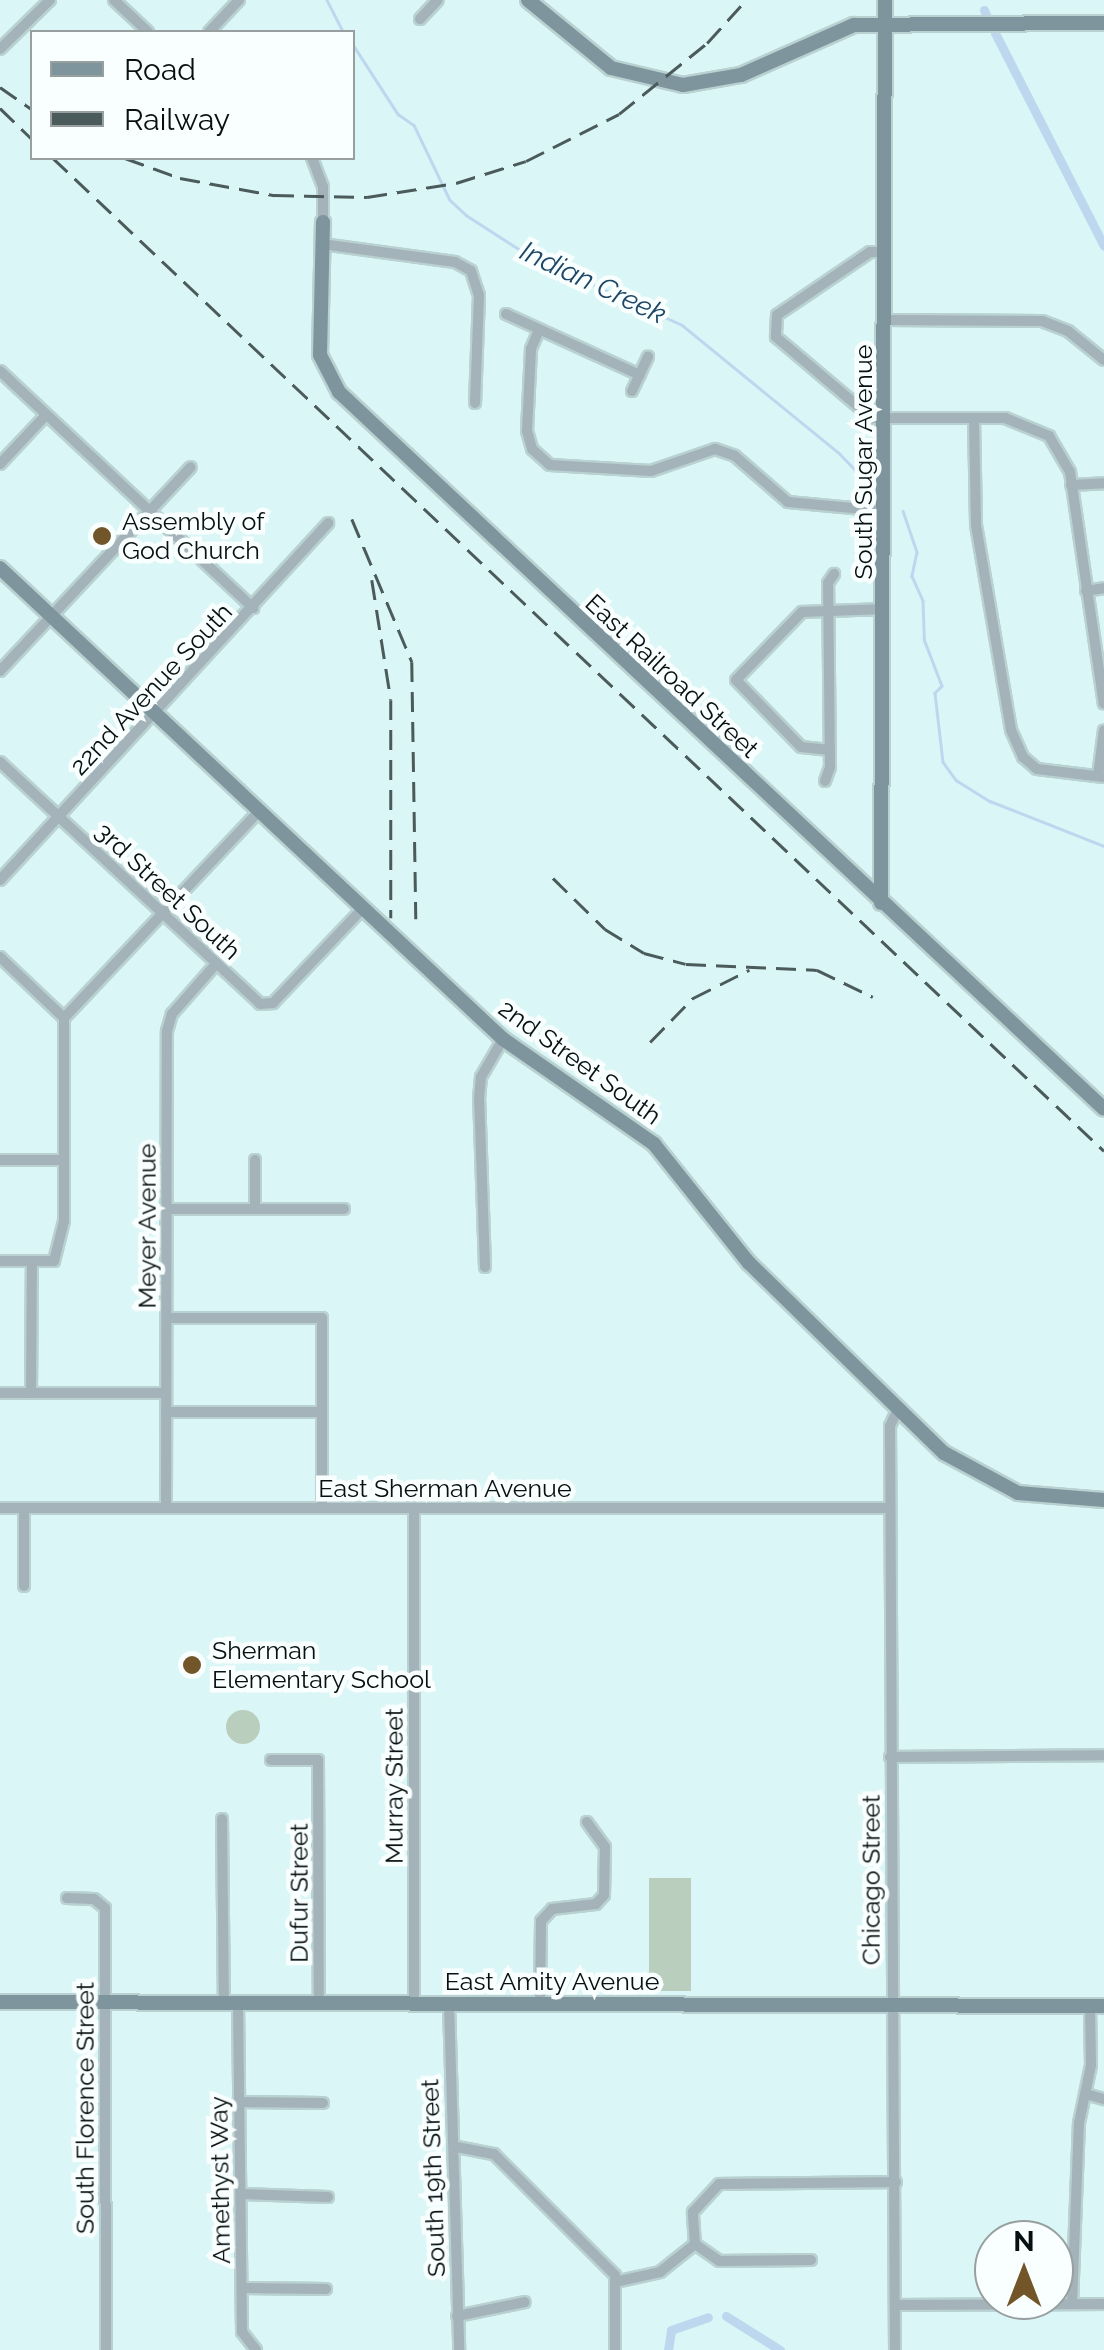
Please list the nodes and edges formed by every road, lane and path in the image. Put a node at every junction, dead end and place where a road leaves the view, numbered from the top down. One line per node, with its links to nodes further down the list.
1 (50, 0): 12 (street)
2 (114, 0): 10 (street)
3 (238, 0): 11 (street)
4 (438, 0): 7 (street)
5 (885, 0): 8 (street, South Sugar Avenue)
6 (530, 1): 8 (street)
7 (420, 19)
8 (885, 22): 9 (street); 16 (street, South Sugar Avenue)
9 (1104, 23)
10 (146, 30)
11 (211, 30)
12 (0, 49)
13 (313, 160): 14 (street)
14 (323, 222): 15 (street, East Railroad Street)
15 (322, 244): 25 (street); 56 (street, East Railroad Street)
16 (885, 252): 18 (street, South Sugar Avenue); 27 (street)
17 (506, 314): 19 (street)
18 (886, 320): 21 (street); 27 (street, South Sugar Avenue)
19 (539, 330): 23 (street); 33 (street)
20 (648, 357): 23 (street)
21 (1104, 360)
22 (0, 371): 26 (street)
23 (640, 375): 24 (street)
24 (632, 391)
25 (475, 403)
26 (46, 415): 29 (street); 34 (street)
27 (886, 418): 28 (street); 33 (street, South Sugar Avenue)
28 (974, 418): 32 (street); 51 (street)
29 (0, 464)
30 (192, 467): 34 (street)
31 (1104, 483): 32 (street)
32 (1072, 485): 39 (street)
33 (886, 511): 42 (street, South Sugar Avenue)
34 (149, 512): 40 (street); 43 (street)
35 (328, 523): 40 (street, 22nd Avenue South)
36 (0, 568): 43 (street, 2nd Street South)
37 (834, 574): 41 (street)
38 (1104, 588): 39 (street)
39 (1086, 591): 45 (street)
40 (253, 608): 47 (street, 22nd Avenue South)
41 (828, 608): 42 (street); 49 (street); 49 (street)
42 (884, 608): 56 (street, South Sugar Avenue)
43 (52, 616): 44 (street); 47 (street, 2nd Street South)
44 (0, 671)
45 (1103, 687): 46 (street)
46 (1104, 704)
47 (156, 714): 53 (street, 2nd Street South); 54 (street, 22nd Avenue South)
48 (1104, 730): 51 (street)
49 (830, 750): 52 (street)
50 (0, 762): 54 (street, 3rd Street South)
51 (1101, 776)
52 (824, 781)
53 (259, 811): 57 (street, 2nd Street South); 58 (street)
54 (58, 817): 55 (street, 22nd Avenue South); 58 (street, 3rd Street South)
55 (0, 880)
56 (881, 902): 63 (street, East Railroad Street)
57 (363, 908): 60 (street, 3rd Street South); 62 (street, 2nd Street South)
58 (163, 914): 60 (street, 3rd Street South); 61 (street)
59 (0, 957): 61 (street)
60 (216, 964): 67 (street, Meyer Avenue)
61 (64, 1018): 65 (street)
62 (503, 1039): 72 (street); 77 (street, 2nd Street South)
63 (1104, 1109)
64 (0, 1160): 65 (street)
65 (64, 1160): 71 (street)
66 (255, 1160): 68 (street)
67 (167, 1209): 68 (street); 73 (street, Meyer Avenue)
68 (255, 1209): 69 (street)
69 (344, 1209)
70 (0, 1261): 71 (street)
71 (32, 1261): 75 (street)
72 (486, 1267)
73 (167, 1318): 76 (street, Meyer Avenue); 79 (street)
74 (0, 1393): 75 (street)
75 (32, 1393): 76 (street)
76 (166, 1393): 78 (street, Meyer Avenue)
77 (897, 1411): 80 (street, 2nd Street South); 86 (street, Chicago Street)
78 (166, 1412): 79 (street); 81 (street, Meyer Avenue)
79 (322, 1412): 82 (street)
80 (1104, 1500)
81 (166, 1507): 82 (street, East Sherman Avenue); 84 (street, East Sherman Avenue)
82 (322, 1507): 85 (street, East Sherman Avenue)
83 (0, 1508): 84 (street, East Sherman Avenue)
84 (24, 1508): 87 (street)
85 (414, 1508): 86 (street, East Sherman Avenue); 98 (street, Murray Street)
86 (890, 1508): 89 (street, Chicago Street)
87 (24, 1586)
88 (1104, 1755): 89 (street)
89 (890, 1757): 101 (street, Chicago Street)
90 (272, 1760): 97 (street, Dufur Street)
91 (222, 1819): 96 (street, Amethyst Way)
92 (587, 1822): 100 (street)
93 (67, 1898): 95 (street, South Florence Street)
94 (0, 2002): 95 (street, East Amity Avenue)
95 (104, 2003): 96 (street, East Amity Avenue); 123 (street, South Florence Street)
96 (231, 2004): 97 (street, East Amity Avenue); 105 (street, Amethyst Way)
97 (319, 2004): 98 (street, East Amity Avenue)
98 (414, 2004): 99 (street, East Amity Avenue)
99 (449, 2004): 100 (street, East Amity Avenue); 107 (street, South 19th Street)
100 (540, 2004): 101 (street, East Amity Avenue)
101 (892, 2006): 102 (street, East Amity Avenue); 108 (street, Chicago Street)
102 (1097, 2006): 103 (street)
103 (1086, 2094): 104 (street); 112 (street)
104 (1104, 2099)
105 (238, 2102): 106 (street); 109 (street, Amethyst Way)
106 (322, 2103)
107 (457, 2147): 114 (street); 122 (street, South 19th Street)
108 (896, 2182): 111 (street); 120 (street, Chicago Street)
109 (242, 2194): 110 (street); 115 (street, Amethyst Way)
110 (328, 2197)
111 (695, 2244): 113 (street); 114 (street)
112 (1074, 2253)
113 (811, 2260)
114 (615, 2282): 126 (street)
115 (243, 2288): 116 (street); 124 (street, Amethyst Way)
116 (326, 2289)
117 (525, 2302): 122 (street)
118 (1074, 2304): 119 (street)
119 (1104, 2304)
120 (896, 2305): 121 (street); 127 (street, Chicago Street)
121 (974, 2305)
122 (457, 2316): 125 (street, South 19th Street)
123 (106, 2350)
124 (256, 2350)
125 (459, 2350)
126 (615, 2350)
127 (896, 2350)

